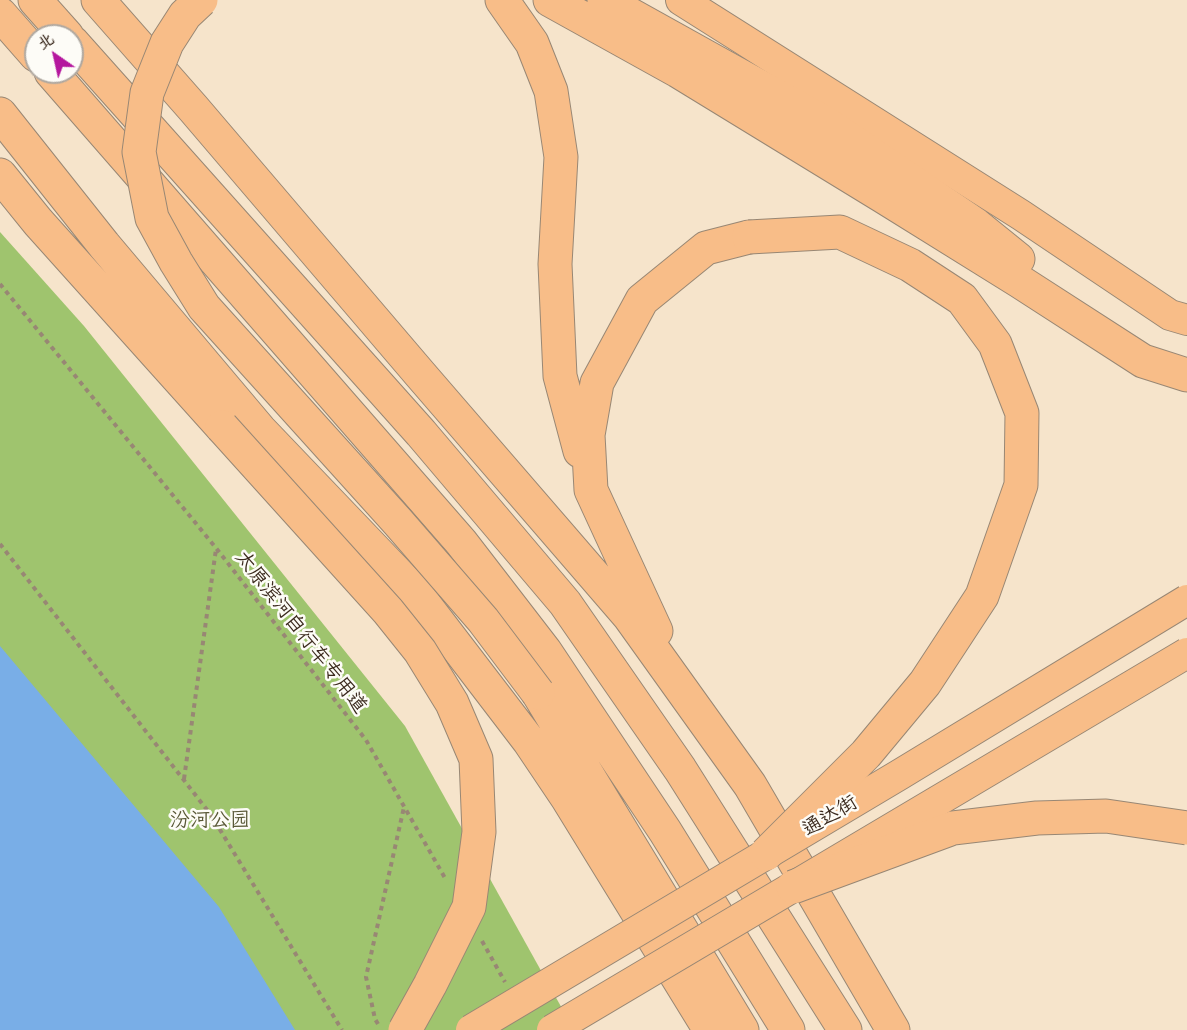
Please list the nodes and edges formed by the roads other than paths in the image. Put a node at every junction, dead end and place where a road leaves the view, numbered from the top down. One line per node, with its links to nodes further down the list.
1 (35, 0): 9 (highway)
2 (98, 0): 21 (highway)
3 (201, 0): 30 (highway, bridge)
4 (502, 0): 18 (highway)
5 (550, 0): 16 (highway)
6 (604, 0): 16 (highway)
7 (681, 0): 15 (main road)
8 (0, 14): 10 (highway)
9 (56, 24)
10 (24, 41)
11 (84, 55): 32 (highway)
12 (61, 84): 31 (highway)
13 (0, 114): 29 (highway)
14 (0, 175): 26 (highway, bridge)
15 (1187, 320)
16 (1143, 361): 17 (highway)
17 (1187, 375)
18 (591, 490): 21 (highway); 23 (highway, bridge)
19 (1187, 600): 23 (main road, 通达街, bridge)
20 (1187, 653): 24 (main road, bridge)
21 (687, 698): 25 (highway)
22 (1187, 828): 24 (highway, bridge)
23 (766, 854): 27 (main road, 通达街, bridge)
24 (793, 887): 28 (main road, bridge)
25 (867, 987): 33 (highway); 34 (highway)
26 (405, 1030)
27 (471, 1030)
28 (552, 1030)
29 (710, 1030)
30 (742, 1030)
31 (788, 1030)
32 (845, 1030)
33 (893, 1030)
34 (898, 1030)

